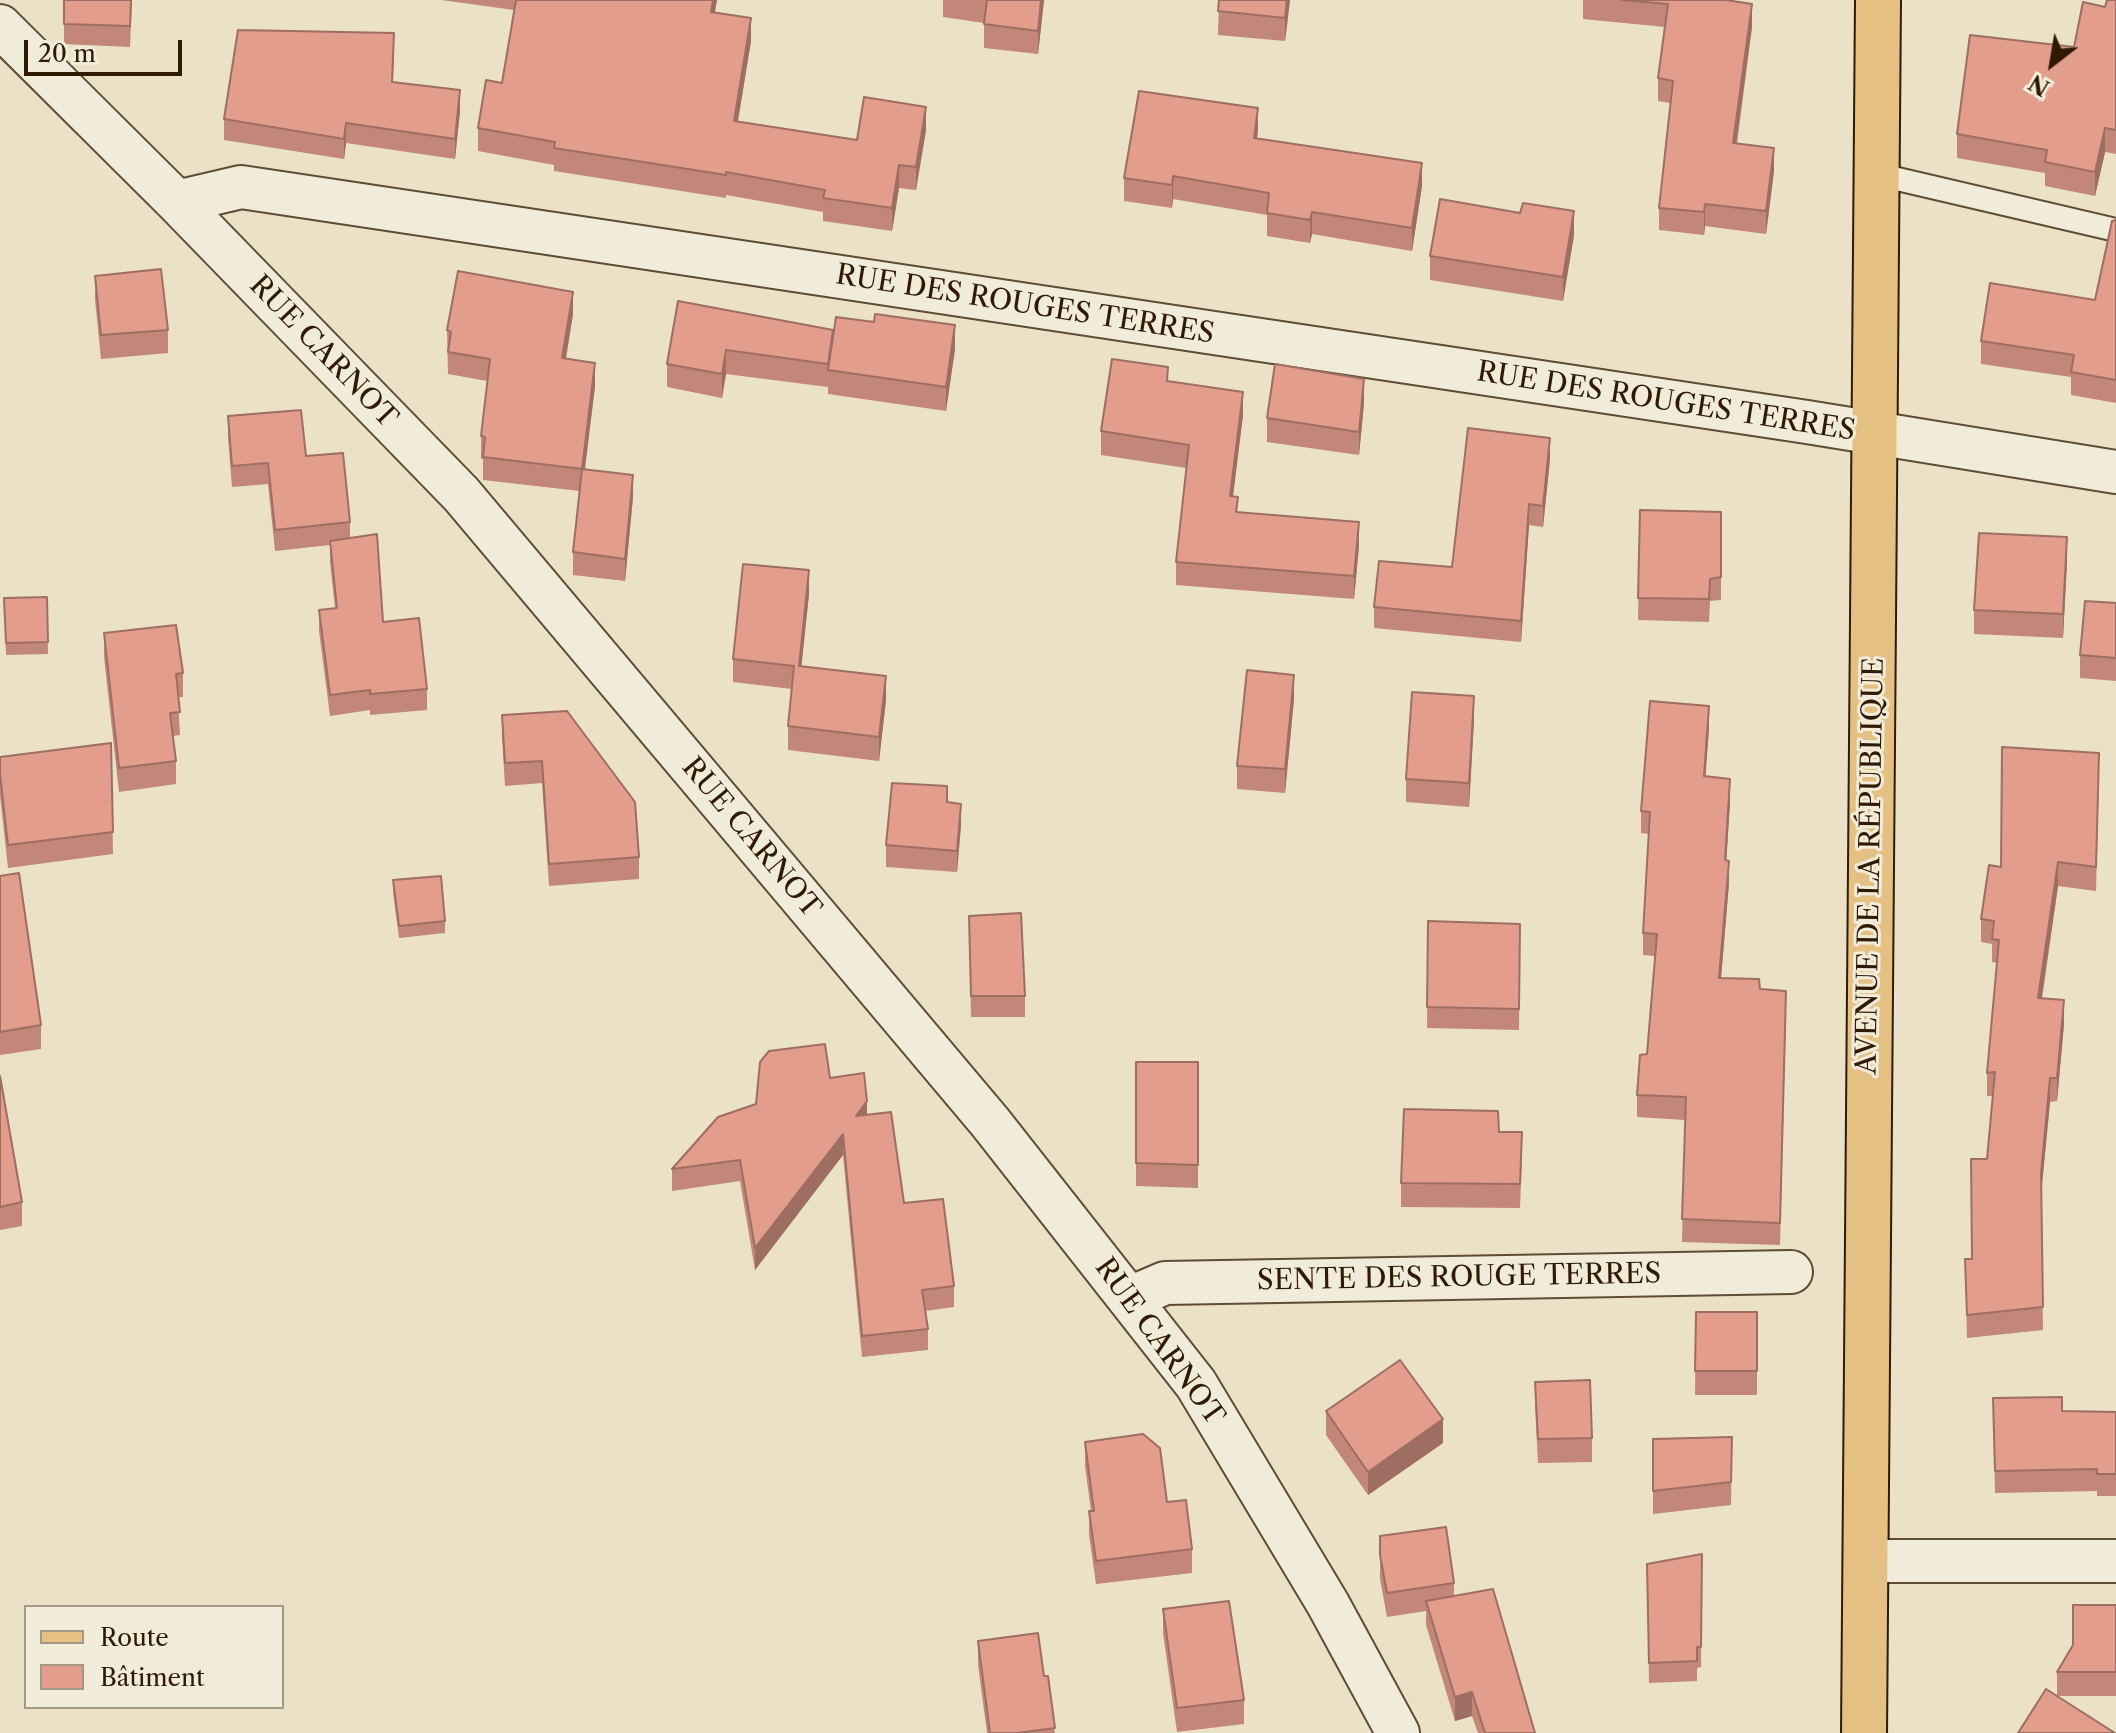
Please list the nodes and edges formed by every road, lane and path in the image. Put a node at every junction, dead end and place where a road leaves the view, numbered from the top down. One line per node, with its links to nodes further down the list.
1 (1878, 0): 3 (main road, AVENUE DE LA RÉPUBLIQUE)
2 (0, 26): 4 (street, RUE CARNOT)
3 (1876, 174): 5 (lane); 6 (main road, AVENUE DE LA RÉPUBLIQUE)
4 (177, 202): 6 (street, RUE DES ROUGES TERRES); 9 (street, RUE CARNOT)
5 (2116, 230)
6 (1875, 434): 7 (street, RUE DES ROUGES TERRES); 10 (main road, AVENUE DE LA RÉPUBLIQUE)
7 (2116, 472)
8 (1791, 1272): 9 (street, SENTE DES ROUGE TERRES)
9 (1130, 1298): 12 (street, RUE CARNOT)
10 (1865, 1561): 11 (street); 13 (main road, AVENUE DE LA RÉPUBLIQUE)
11 (2116, 1561)
12 (1398, 1733)
13 (1864, 1733)

